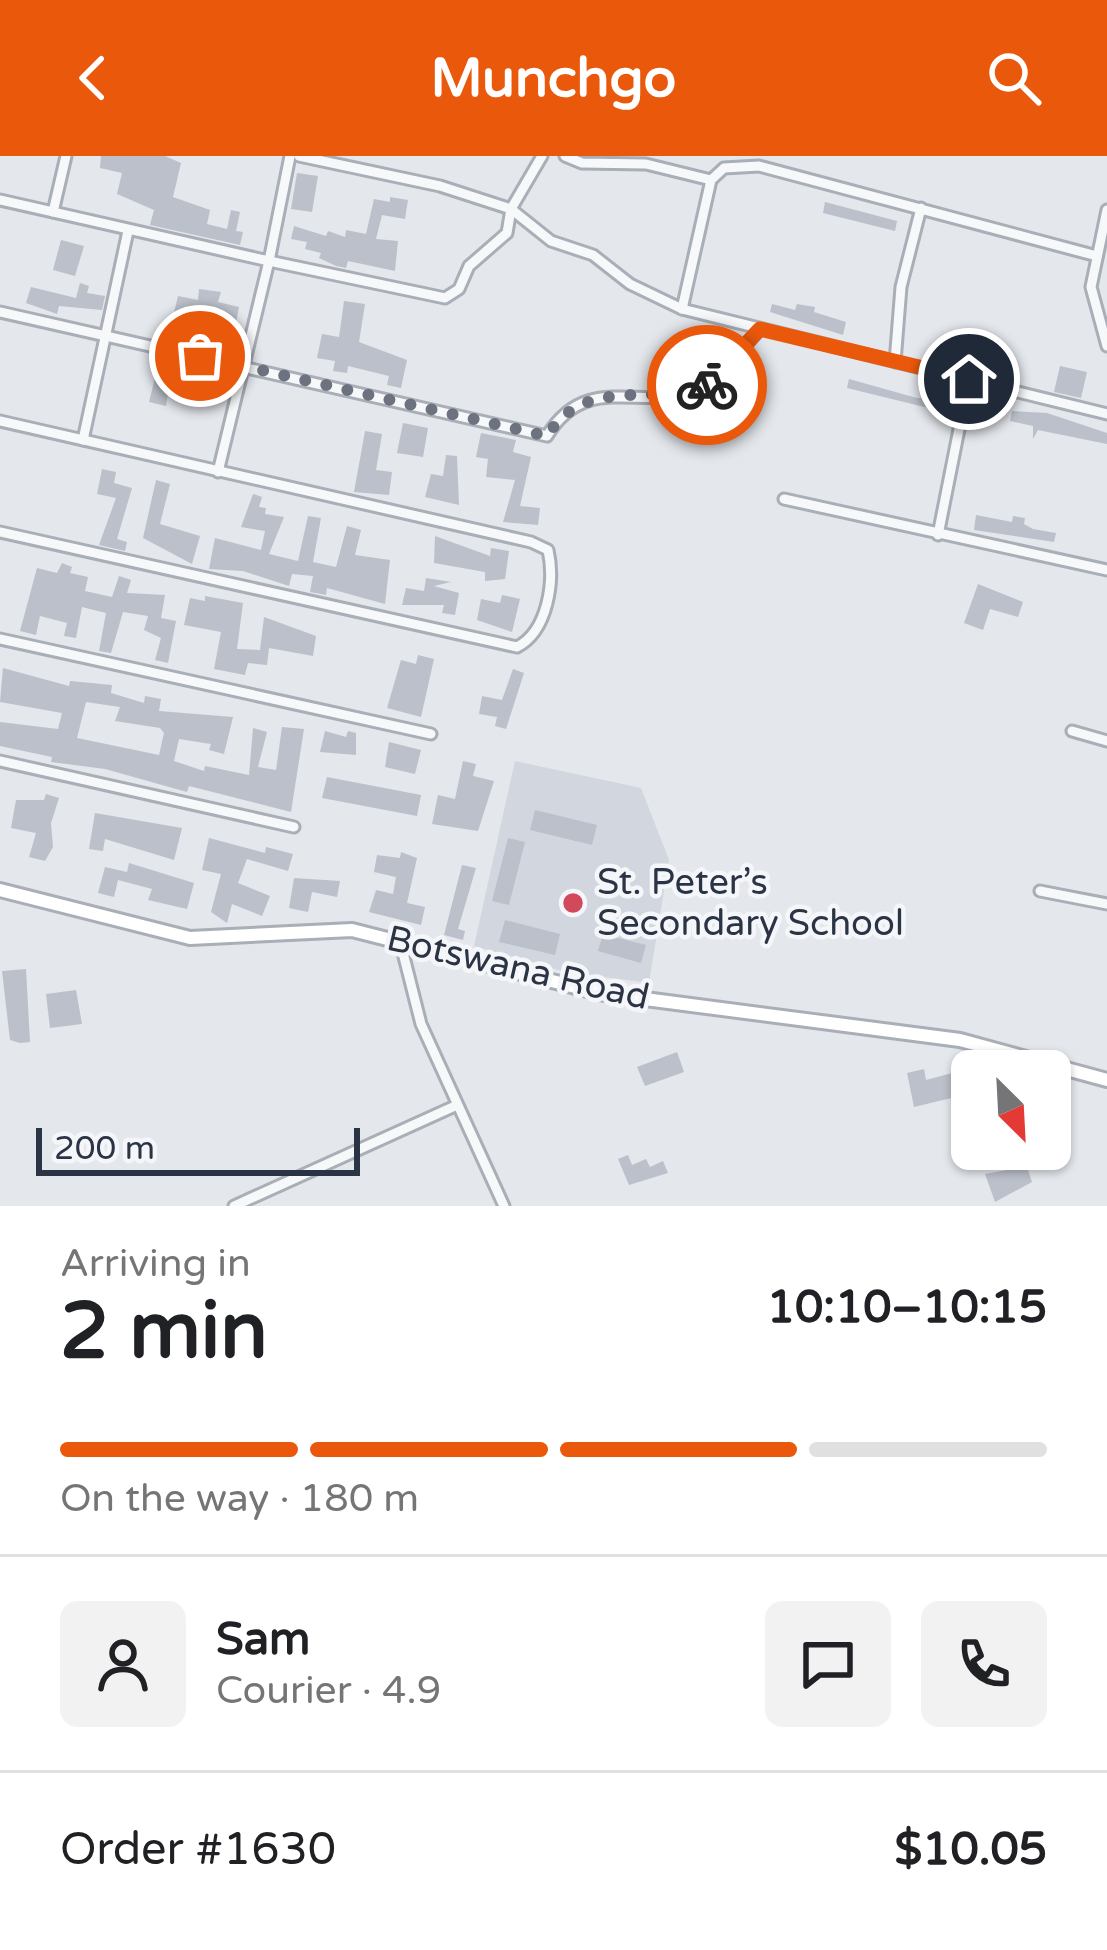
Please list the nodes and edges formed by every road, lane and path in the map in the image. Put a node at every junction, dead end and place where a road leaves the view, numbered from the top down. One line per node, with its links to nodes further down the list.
1 (66, 156): 11 (street)
2 (290, 156): 14 (street)
3 (299, 156): 9 (street)
4 (542, 156): 9 (street)
5 (566, 156): 6 (street)
6 (711, 180): 8 (street); 15 (street)
7 (0, 200): 11 (street)
8 (922, 208): 13 (street); 20 (street)
9 (511, 209): 14 (street); 15 (street)
10 (1107, 210): 13 (street)
11 (53, 212): 12 (street)
12 (128, 231): 14 (street); 18 (street)
13 (1097, 256): 19 (street)
14 (269, 261): 21 (street)
15 (682, 310): 17 (street)
16 (0, 312): 18 (street)
17 (760, 329): 20 (street); 21 (street)
18 (104, 337): 21 (street); 25 (street)
19 (1107, 346)
20 (895, 362): 22 (street)
21 (248, 365): 26 (street)
22 (969, 379): 23 (street); 29 (street)
23 (1107, 414)
24 (0, 421): 25 (street)
25 (83, 440): 26 (street)
26 (218, 472): 28 (street)
27 (784, 499): 29 (street)
28 (0, 532)
29 (938, 535): 30 (street)
30 (1107, 570)
31 (0, 639): 33 (street)
32 (1072, 731): 34 (street)
33 (431, 734)
34 (1107, 741)
35 (0, 761): 36 (street)
36 (294, 827)
37 (0, 890): 40 (street, Botswana Road)
38 (1040, 891): 39 (street)
39 (1107, 904)
40 (400, 941): 41 (street, Botswana Road); 42 (street)
41 (1107, 1080)
42 (455, 1106): 43 (street); 44 (street)
43 (234, 1206)
44 (504, 1206)

